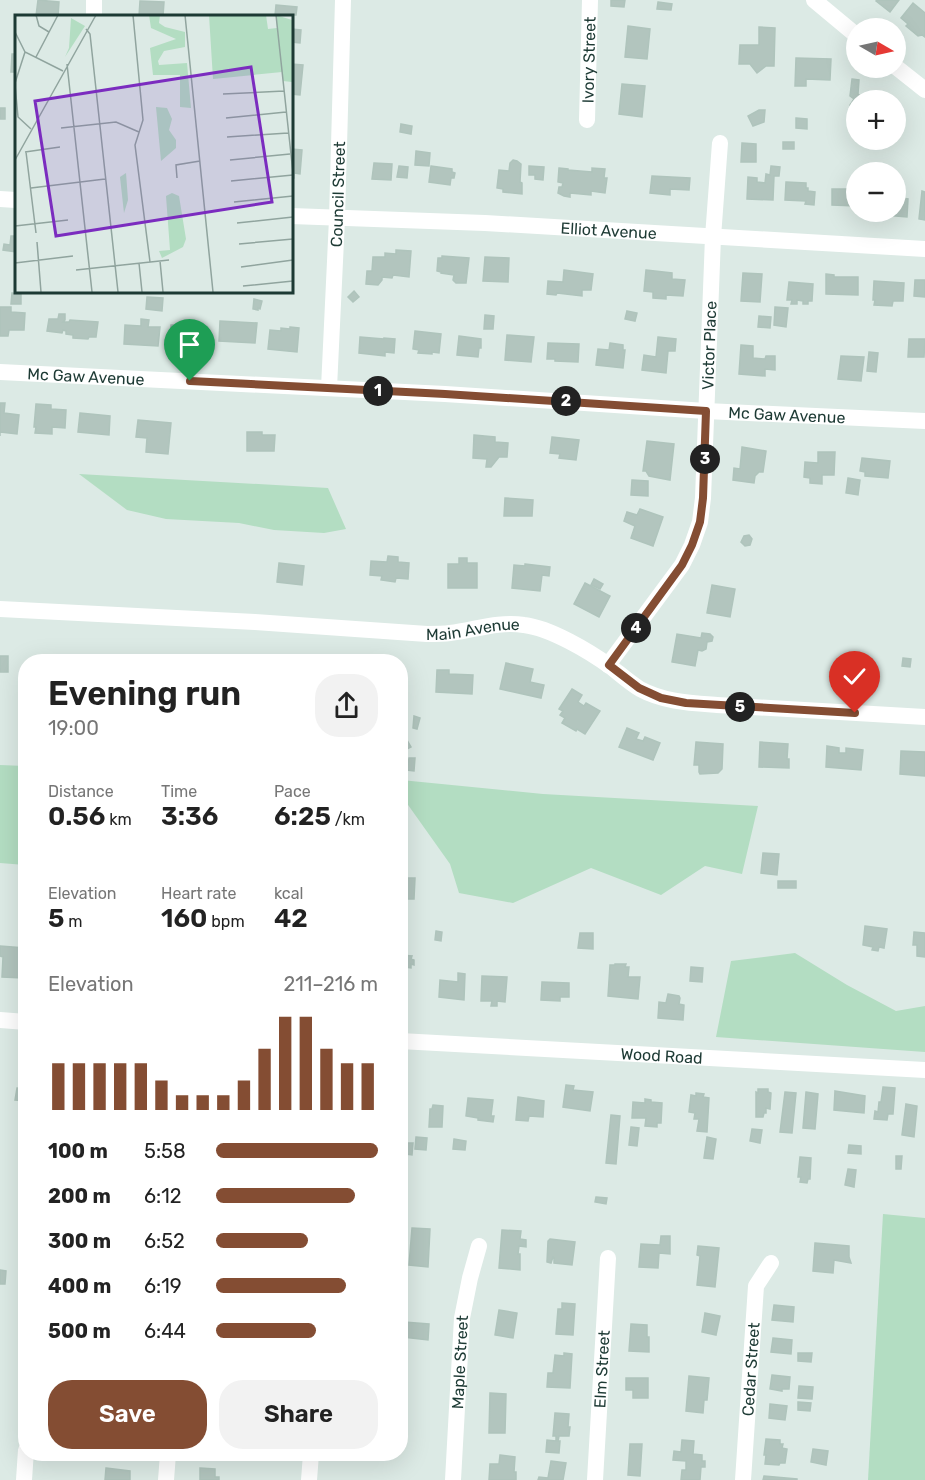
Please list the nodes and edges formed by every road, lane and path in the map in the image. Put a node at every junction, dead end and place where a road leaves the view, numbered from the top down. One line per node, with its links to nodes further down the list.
1 (343, 0): 12 (street, Council Street)
2 (590, 0): 7 (street, Ivory Street)
3 (814, 0): 4 (street)
4 (846, 27)
5 (906, 75): 6 (street)
6 (925, 90)
7 (587, 120)
8 (720, 143): 13 (street, Victor Place)
9 (0, 199): 10 (street)
10 (15, 200)
11 (292, 216): 12 (street, Elliot Avenue)
12 (337, 219): 13 (street, Elliot Avenue); 16 (street, Council Street)
13 (713, 237): 14 (street, Elliot Avenue); 17 (street, Victor Place)
14 (925, 249)
15 (0, 372): 16 (street, Mc Gaw Avenue)
16 (329, 388): 17 (street, Mc Gaw Avenue)
17 (706, 411): 18 (street, Mc Gaw Avenue); 20 (street, Victor Place)
18 (925, 421)
19 (0, 609): 20 (street, Main Avenue)
20 (609, 665): 21 (street, Main Avenue)
21 (925, 717)
22 (0, 1020): 23 (street)
23 (18, 1021)
24 (408, 1041): 25 (street, Wood Road)
25 (925, 1070)
26 (479, 1246): 35 (street, Maple Street)
27 (608, 1258): 36 (street, Elm Street)
28 (771, 1263): 37 (street, Cedar Street)
29 (25, 1461): 32 (street)
30 (167, 1461): 33 (street)
31 (310, 1461): 34 (street)
32 (24, 1480)
33 (166, 1480)
34 (309, 1480)
35 (453, 1480)
36 (595, 1480)
37 (743, 1480)

